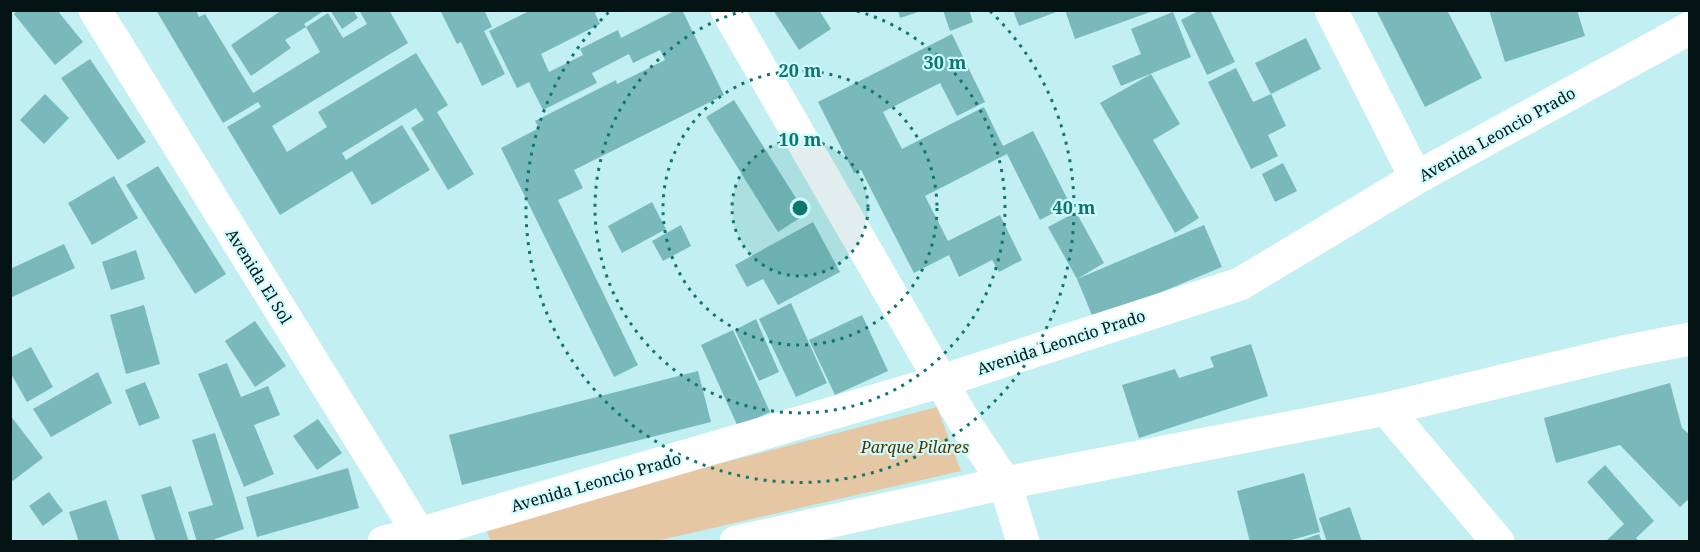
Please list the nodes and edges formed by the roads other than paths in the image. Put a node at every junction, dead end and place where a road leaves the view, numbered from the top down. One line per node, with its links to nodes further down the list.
1 (95, 10): 10 (main road, Avenida El Sol)
2 (727, 10): 7 (main road)
3 (1331, 10): 5 (main road)
4 (1689, 28): 5 (main road, Avenida Leoncio Prado)
5 (1416, 178): 7 (main road, Avenida Leoncio Prado)
6 (1689, 339): 8 (main road)
7 (942, 381): 9 (main road); 10 (main road, Avenida Leoncio Prado)
8 (1386, 409): 9 (main road); 14 (main road)
9 (1005, 483): 12 (main road); 13 (main road)
10 (421, 538): 11 (main road, Avenida Leoncio Prado)
11 (384, 542)
12 (736, 542)
13 (1023, 542)
14 (1498, 542)

